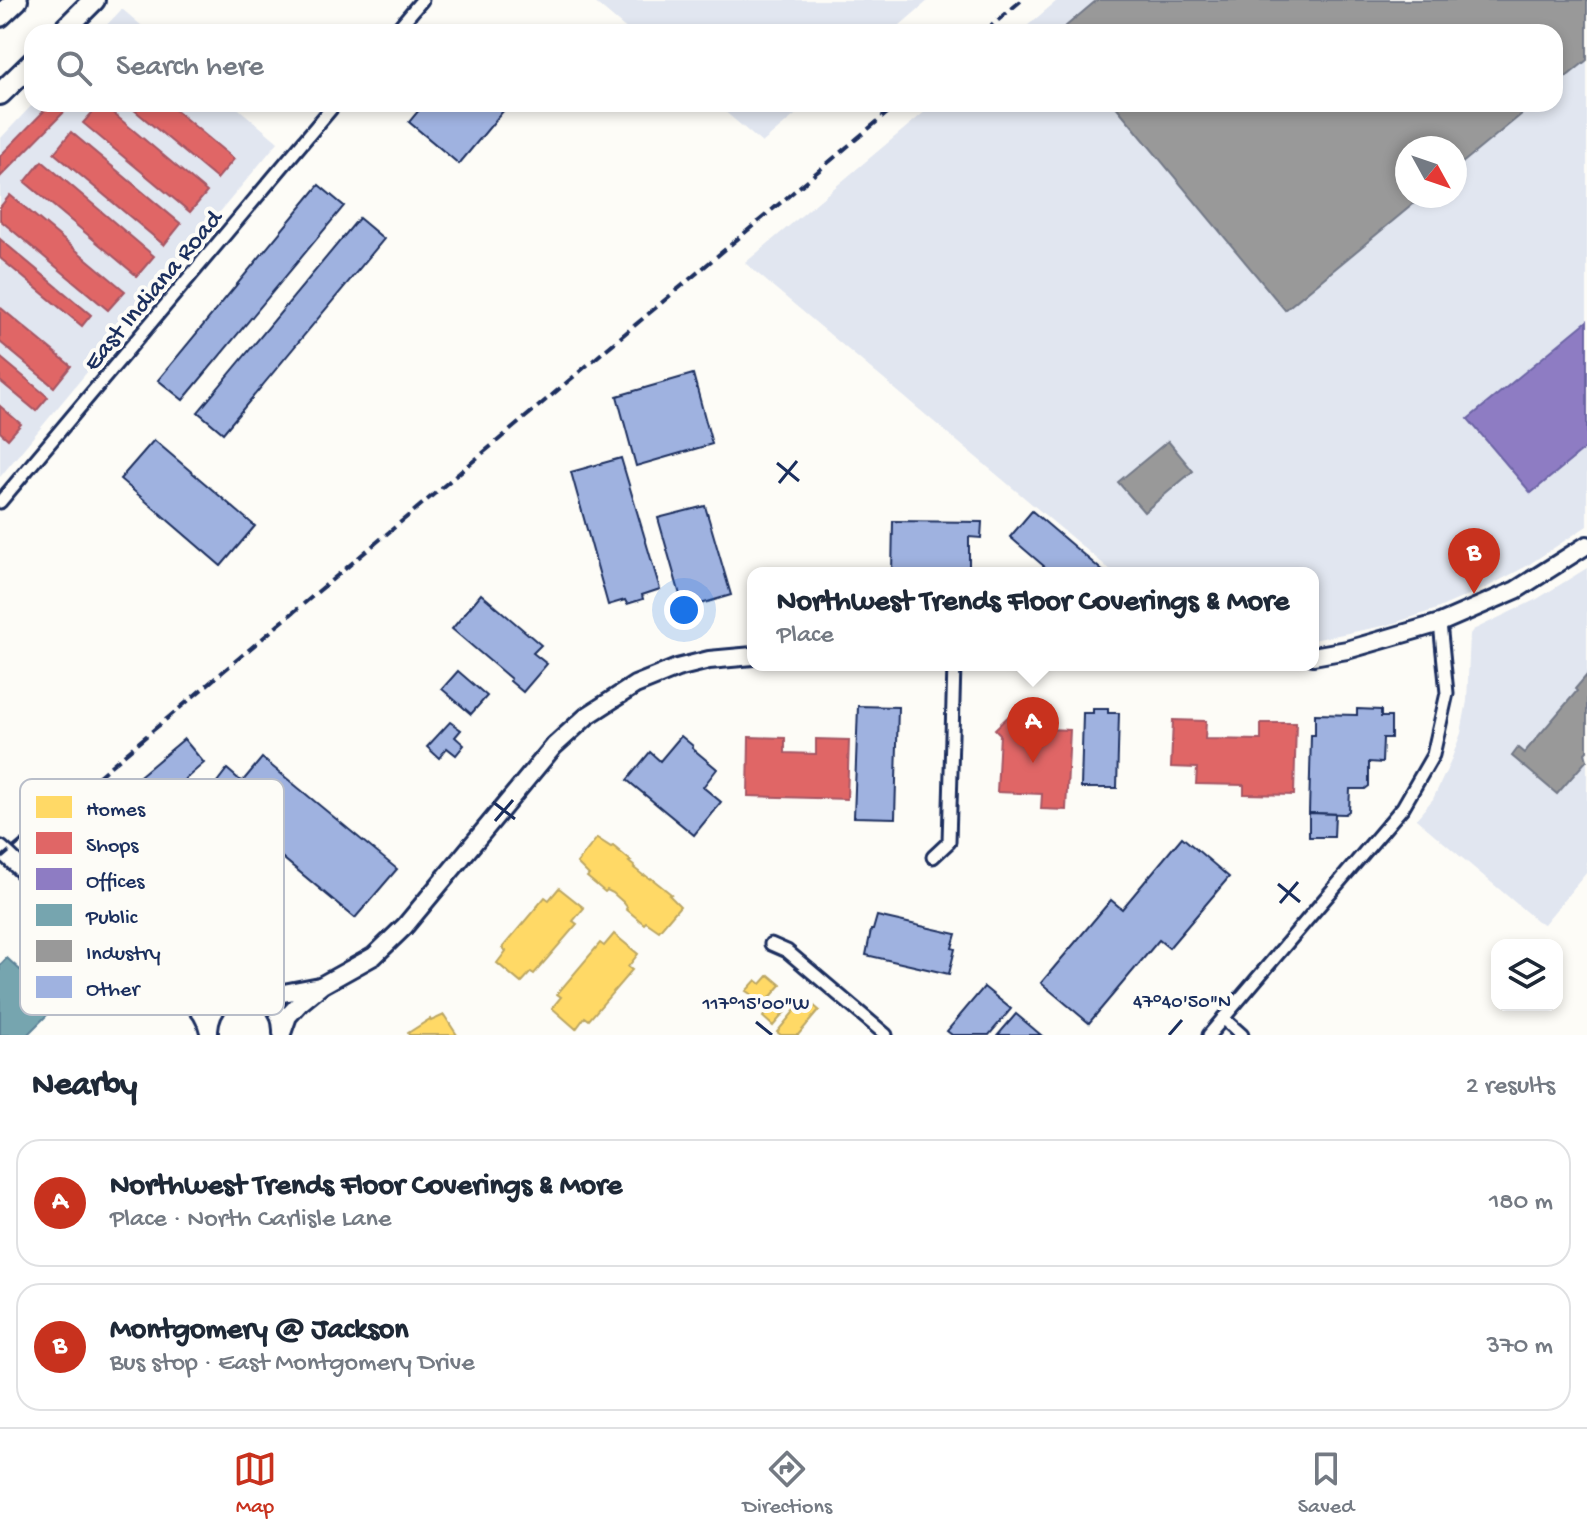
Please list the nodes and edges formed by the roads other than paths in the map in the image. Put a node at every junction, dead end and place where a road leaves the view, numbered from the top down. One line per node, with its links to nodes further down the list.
1 (17, 0): 4 (highway)
2 (94, 0): 5 (highway)
3 (422, 0): 6 (street)
4 (0, 16)
5 (70, 24)
6 (402, 24)
7 (24, 71): 8 (highway)
8 (0, 94)
9 (328, 112): 10 (street, East Indiana Road)
10 (0, 502)
11 (1587, 545): 12 (main road)
12 (1440, 623): 13 (main road); 22 (street)
13 (1319, 655)
14 (747, 657): 20 (main road)
15 (954, 671): 17 (street)
16 (0, 849): 18 (main road)
17 (933, 857)
18 (20, 869)
19 (771, 944): 24 (street)
20 (322, 985): 21 (main road); 23 (main road)
21 (284, 993)
22 (1223, 1018): 25 (street); 26 (street)
23 (282, 1034)
24 (886, 1035)
25 (1209, 1035)
26 (1242, 1035)

